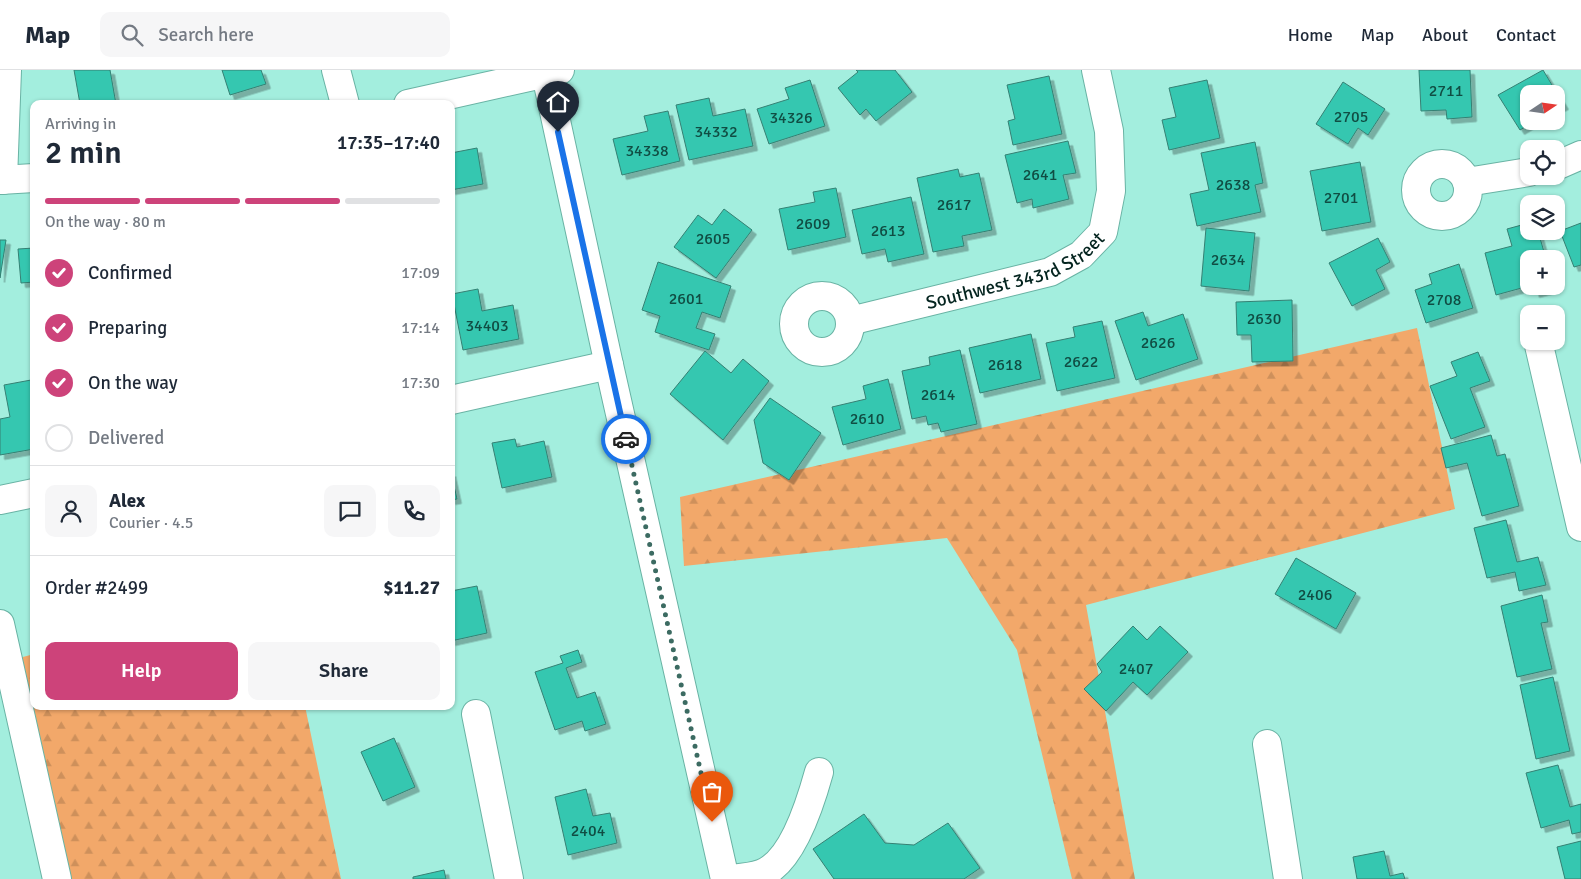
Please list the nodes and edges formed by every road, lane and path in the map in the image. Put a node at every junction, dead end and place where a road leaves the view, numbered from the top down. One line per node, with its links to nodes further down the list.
1 (7, 70): 11 (street)
2 (336, 70): 5 (street)
3 (1096, 70): 13 (street, Southwest 343rd Street)
4 (550, 71): 6 (street); 15 (street)
5 (344, 100)
6 (425, 100)
7 (1581, 155): 8 (street)
8 (1565, 162)
9 (1520, 173): 12 (street)
10 (30, 178): 11 (street)
11 (1, 180)
12 (1467, 182)
13 (850, 321)
14 (1540, 350): 17 (street)
15 (609, 365): 16 (street); 27 (street)
16 (455, 399)
17 (1576, 486): 20 (street)
18 (30, 494): 19 (street)
19 (0, 500)
20 (1581, 528)
21 (0, 624): 25 (street)
22 (476, 714): 26 (street)
23 (1267, 744): 29 (street)
24 (819, 772): 28 (street)
25 (57, 879)
26 (508, 879)
27 (726, 879)
28 (733, 879)
29 (1288, 879)

